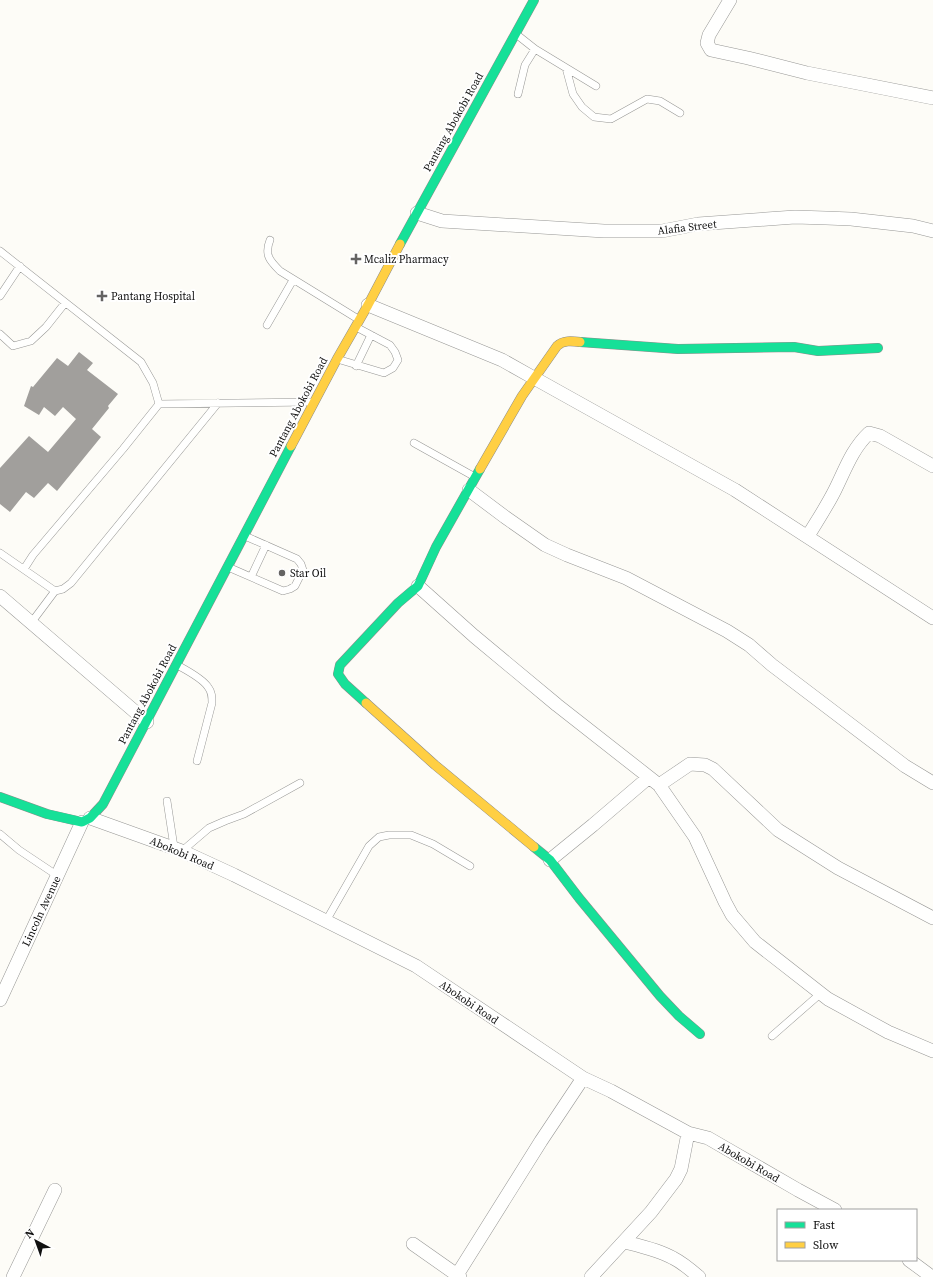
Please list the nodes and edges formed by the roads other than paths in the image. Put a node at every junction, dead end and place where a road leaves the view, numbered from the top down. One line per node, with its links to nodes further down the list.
1 (534, 0): 3 (street, Pantang Abokobi Road)
2 (730, 0): 8 (street)
3 (516, 34): 4 (lane); 10 (street, Pantang Abokobi Road)
4 (535, 49): 5 (lane); 7 (lane)
5 (566, 68): 6 (lane); 9 (lane)
6 (596, 86)
7 (518, 94)
8 (933, 98)
9 (680, 113)
10 (417, 214): 11 (street, Alafia Street); 18 (street, Pantang Abokobi Road)
11 (933, 231)
12 (270, 240): 15 (lane)
13 (0, 251): 14 (lane)
14 (20, 266): 16 (lane); 17 (lane)
15 (293, 280): 19 (lane); 20 (lane)
16 (0, 296)
17 (65, 303): 21 (lane); 29 (lane)
18 (368, 305): 19 (street, Pantang Abokobi Road); 26 (street)
19 (358, 323): 22 (lane); 24 (street, Pantang Abokobi Road)
20 (267, 325)
21 (0, 334)
22 (371, 335): 25 (lane); 25 (lane)
23 (878, 348): 26 (street)
24 (337, 359): 25 (lane); 27 (street, Pantang Abokobi Road)
25 (356, 366)
26 (534, 378): 32 (street); 35 (street)
27 (315, 402): 28 (lane); 34 (street, Pantang Abokobi Road)
28 (218, 403): 29 (lane); 42 (lane)
29 (159, 404): 39 (lane)
30 (414, 443): 32 (lane)
31 (933, 466): 35 (street)
32 (475, 477): 33 (street)
33 (469, 490): 41 (street); 51 (street)
34 (245, 536): 36 (lane); 38 (street, Pantang Abokobi Road)
35 (808, 536): 44 (street)
36 (266, 545): 40 (lane); 40 (lane)
37 (0, 553): 39 (lane)
38 (228, 567): 40 (lane); 46 (street, Pantang Abokobi Road)
39 (24, 569): 42 (lane)
40 (250, 577)
41 (418, 586): 49 (street); 57 (street)
42 (55, 591): 45 (lane)
43 (0, 596): 45 (street)
44 (933, 618)
45 (31, 623): 47 (street)
46 (177, 664): 47 (street, Pantang Abokobi Road); 48 (lane)
47 (147, 722): 54 (street, Pantang Abokobi Road)
48 (196, 761)
49 (654, 782): 57 (street); 60 (street); 63 (street)
50 (300, 783): 56 (lane)
51 (933, 783)
52 (0, 797): 54 (street)
53 (167, 802): 56 (lane)
54 (86, 820): 56 (street, Abokobi Road); 59 (street, Lincoln Avenue)
55 (0, 834): 59 (lane)
56 (178, 849): 61 (street, Abokobi Road)
57 (550, 860): 64 (street)
58 (470, 866): 61 (lane)
59 (58, 876): 62 (street, Lincoln Avenue)
60 (933, 918)
61 (326, 921): 67 (street, Abokobi Road)
62 (2, 992)
63 (820, 994): 65 (lane); 66 (street)
64 (700, 1034)
65 (772, 1036)
66 (933, 1051)
67 (583, 1078): 68 (street, Abokobi Road); 74 (street)
68 (688, 1133): 70 (street, Abokobi Road); 71 (street)
69 (55, 1190): 75 (street)
70 (833, 1209)
71 (624, 1242): 76 (street); 77 (street)
72 (413, 1244): 74 (street)
73 (910, 1261): 78 (street)
74 (459, 1276)
75 (13, 1277)
76 (591, 1277)
77 (699, 1277)
78 (932, 1277)

